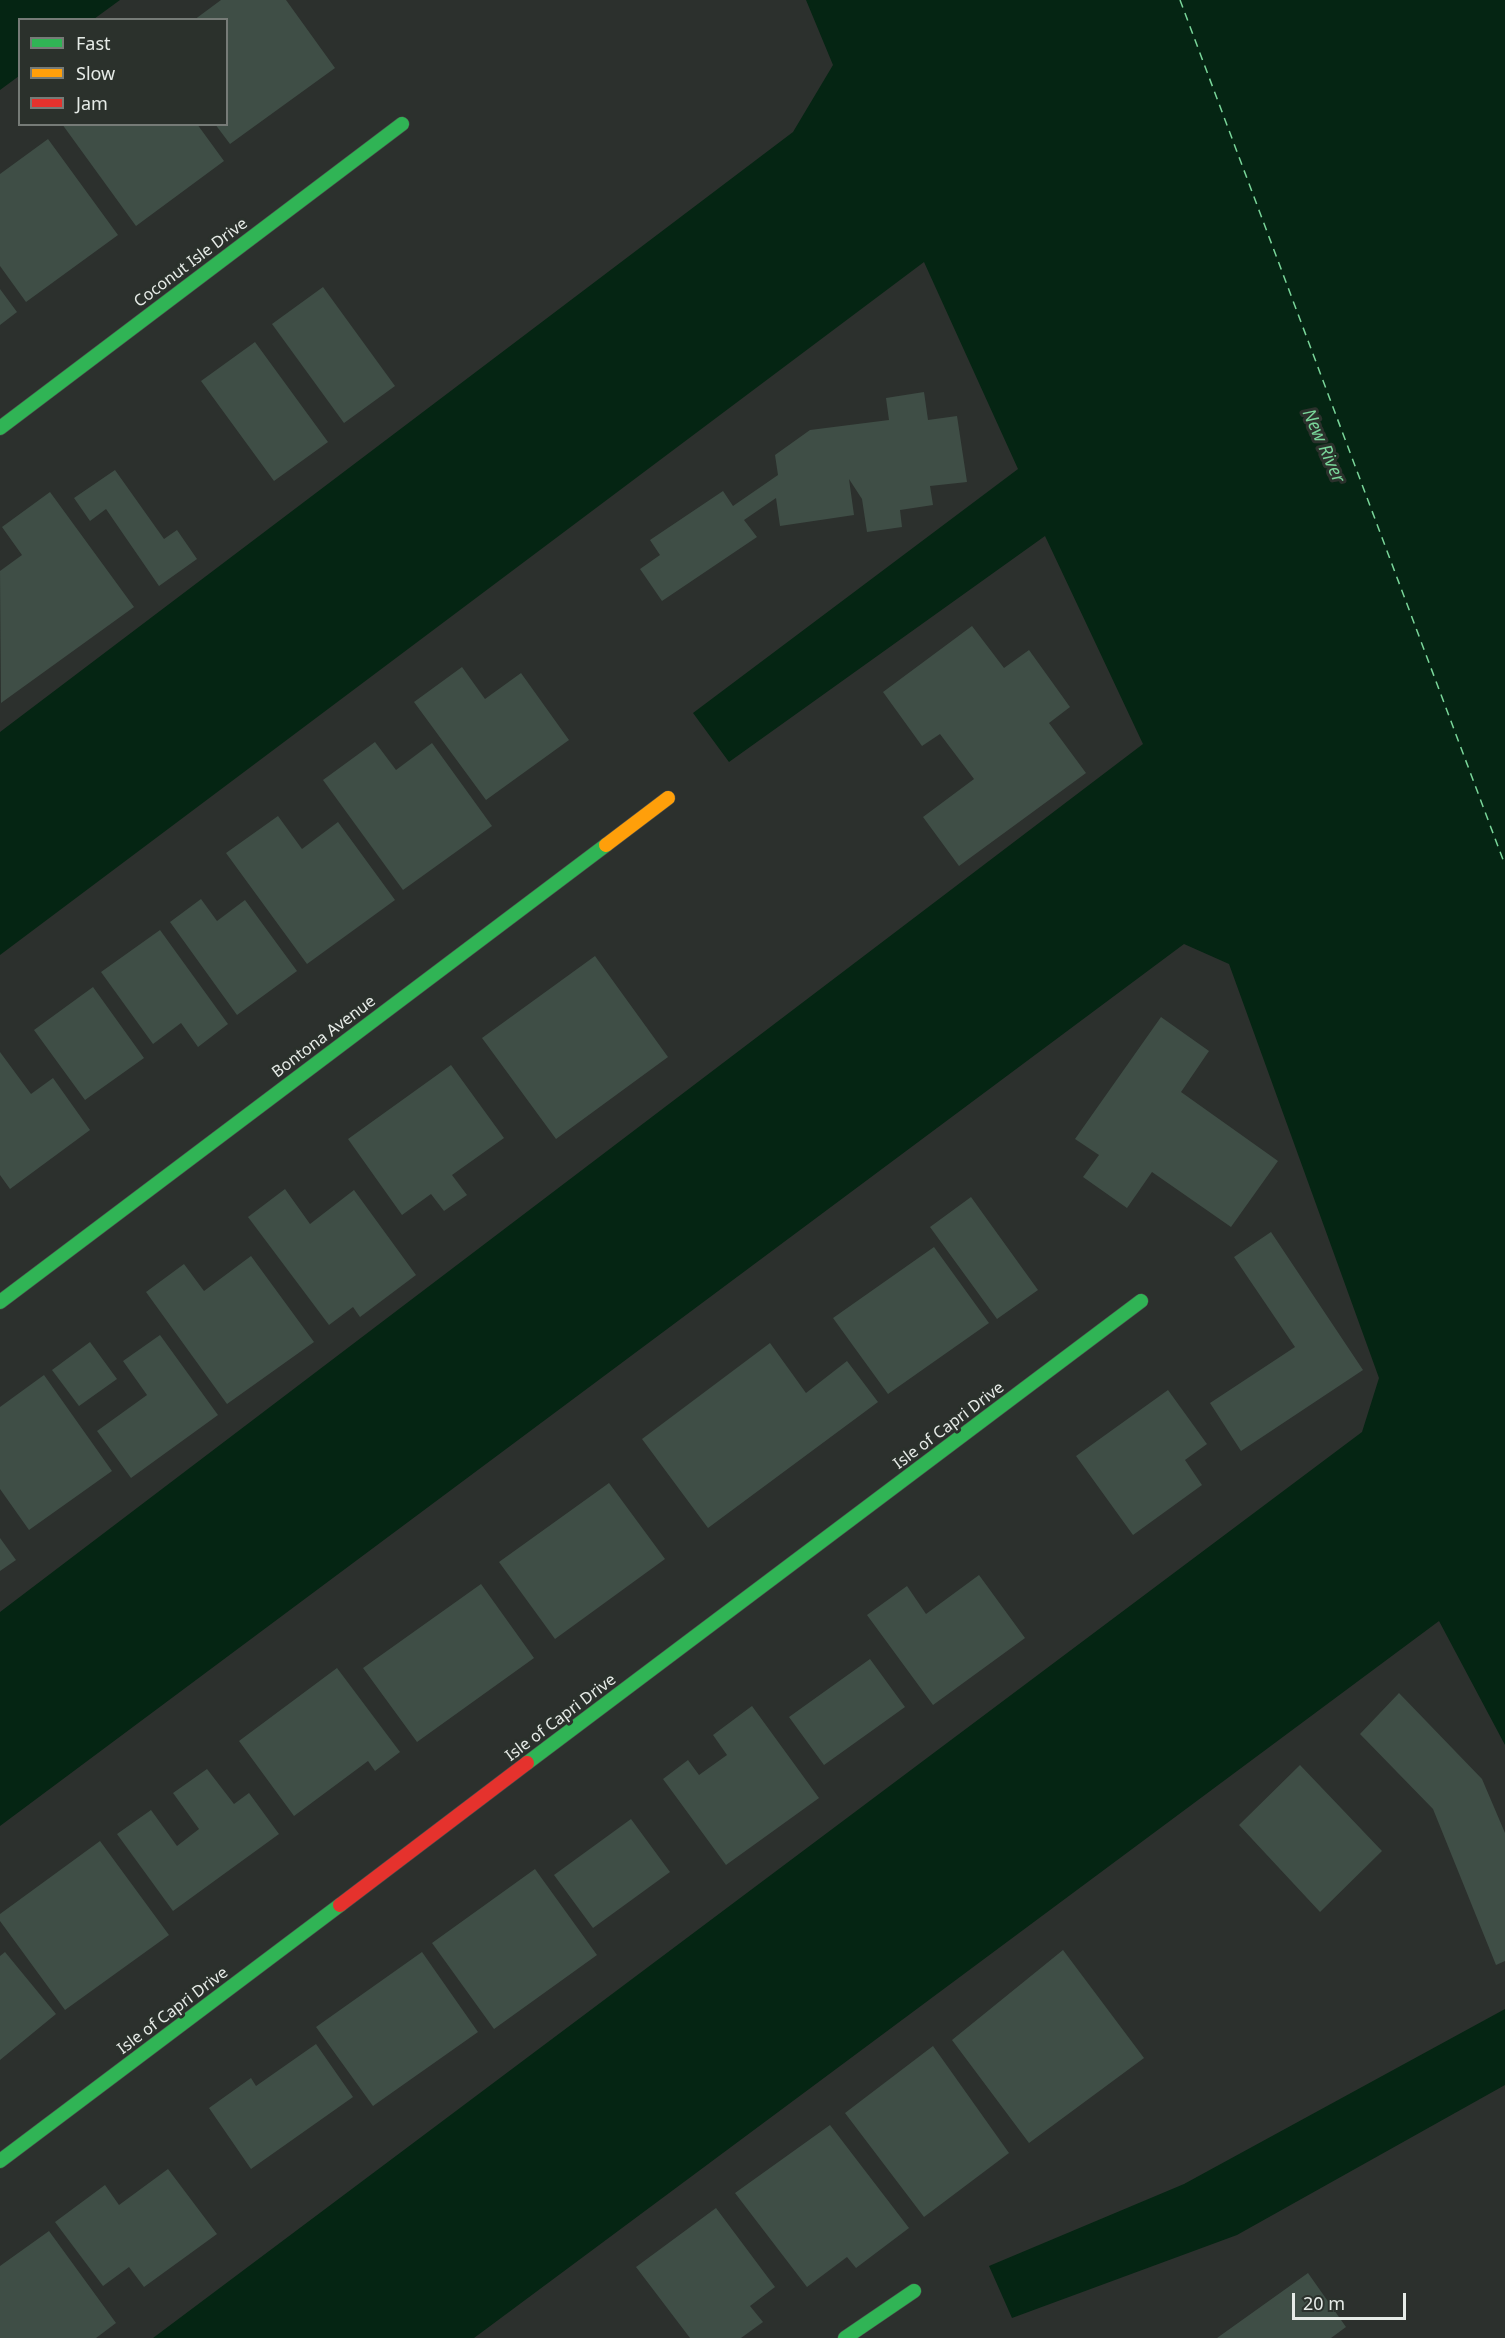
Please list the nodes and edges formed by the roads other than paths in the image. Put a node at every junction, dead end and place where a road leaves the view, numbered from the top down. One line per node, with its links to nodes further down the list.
1 (402, 124): 2 (street, Coconut Isle Drive)
2 (0, 428)
3 (668, 798): 5 (street, Bontona Avenue)
4 (1141, 1301): 6 (street, Isle of Capri Drive)
5 (0, 1302)
6 (0, 2161)
7 (914, 2291): 8 (street)
8 (845, 2338)

